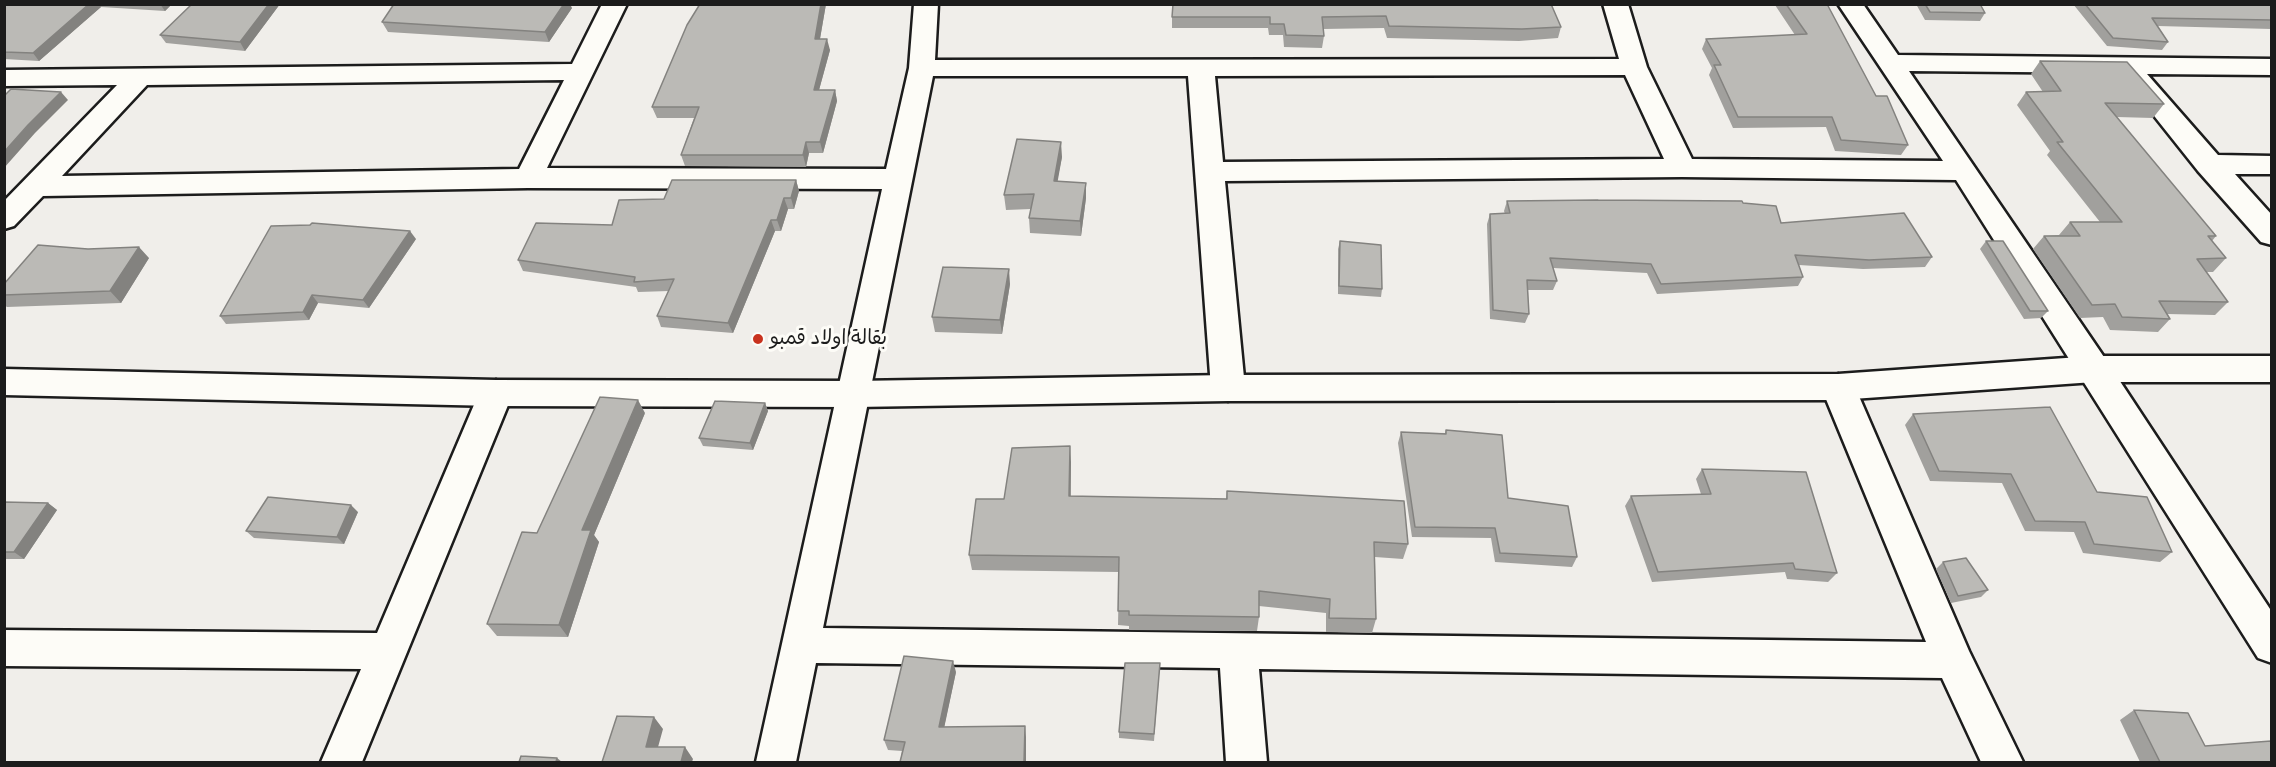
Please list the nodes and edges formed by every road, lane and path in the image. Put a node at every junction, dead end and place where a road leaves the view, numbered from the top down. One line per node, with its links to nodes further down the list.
1 (615, 4): 11 (street)
2 (926, 4): 8 (street)
3 (1615, 4): 10 (street)
4 (1850, 4): 5 (street)
5 (1890, 63): 6 (street); 17 (street)
6 (2124, 64): 7 (street); 14 (street)
7 (2271, 67)
8 (922, 68): 9 (street); 20 (street)
9 (1201, 68): 10 (street); 18 (street)
10 (1634, 68): 16 (street)
11 (579, 72): 13 (street); 19 (street)
12 (4, 78): 13 (street)
13 (138, 79): 21 (street)
14 (2208, 164): 15 (street); 23 (street)
15 (2271, 165)
16 (1682, 168): 17 (street); 18 (street)
17 (1964, 171): 24 (street)
18 (1210, 172): 27 (street)
19 (528, 178): 20 (street); 21 (street)
20 (896, 179): 30 (street)
21 (34, 186): 22 (street)
22 (4, 219)
23 (2271, 235)
24 (2094, 369): 25 (street); 28 (street); 31 (street)
25 (2271, 369)
26 (4, 382): 29 (street)
27 (1228, 387): 28 (street); 30 (street)
28 (1838, 387): 36 (street)
29 (496, 393): 30 (street); 35 (street)
30 (855, 394): 32 (street)
31 (2268, 637)
32 (798, 645): 34 (street); 38 (street)
33 (4, 648): 35 (street)
34 (1238, 650): 36 (street); 39 (street)
35 (387, 651): 37 (street)
36 (1953, 660): 40 (street)
37 (342, 762)
38 (776, 762)
39 (1246, 762)
40 (2002, 762)

